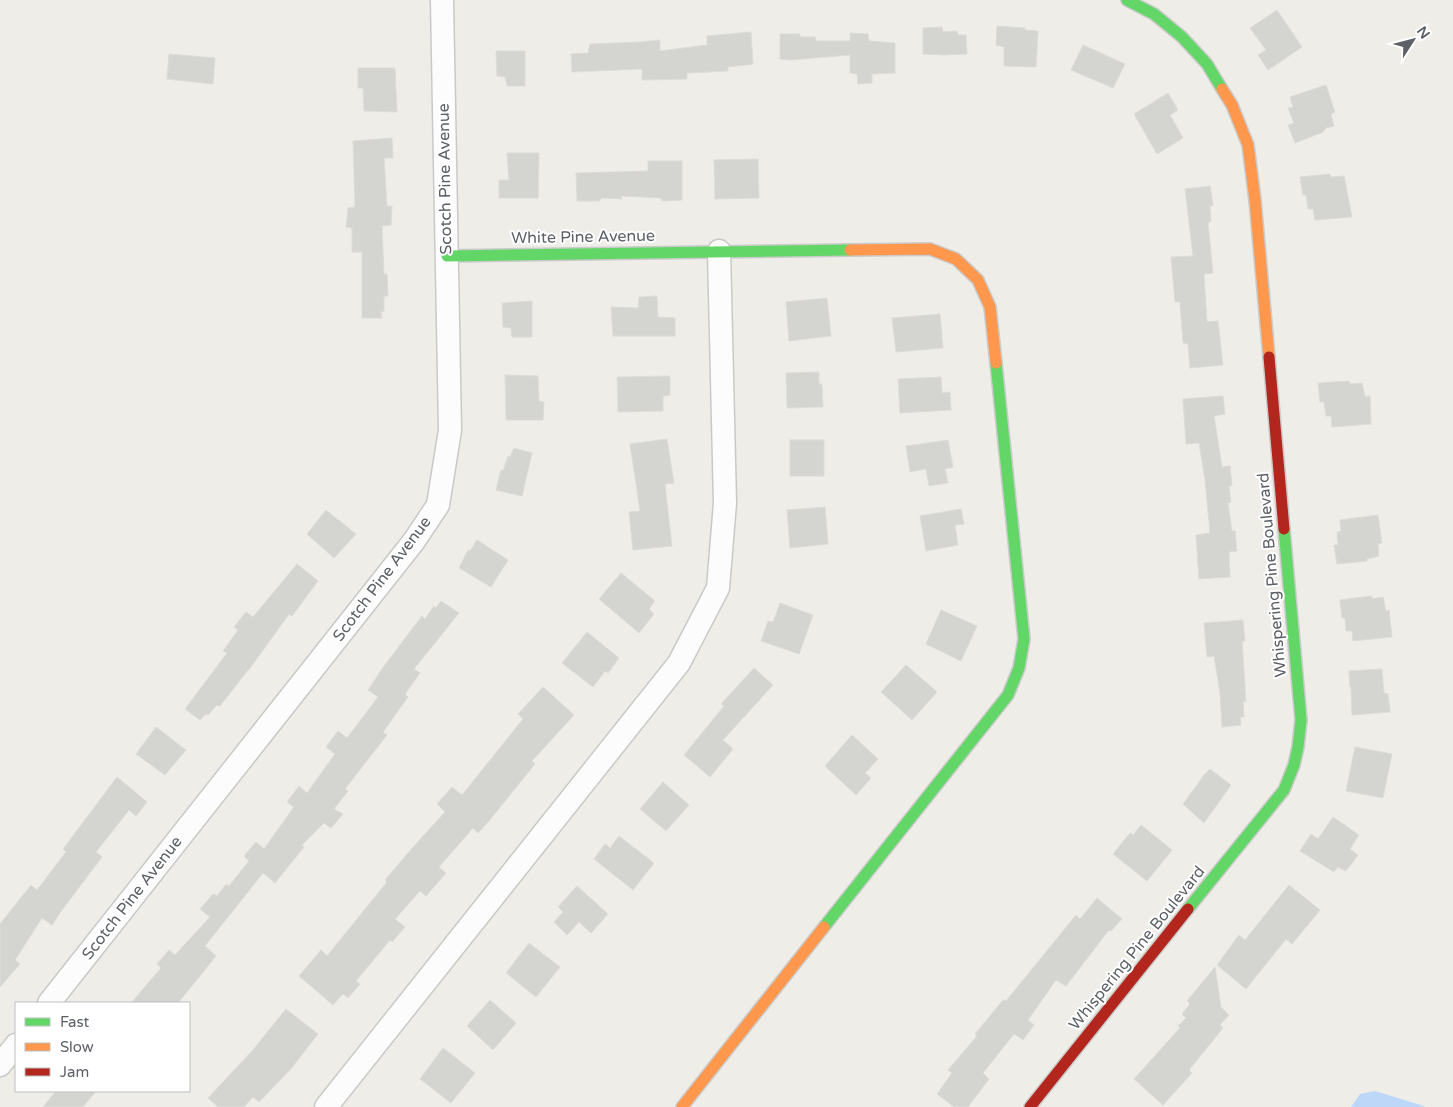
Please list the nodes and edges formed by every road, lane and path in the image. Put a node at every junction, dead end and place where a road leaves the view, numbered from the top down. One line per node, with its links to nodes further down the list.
1 (442, 0): 4 (street, Scotch Pine Avenue)
2 (1127, 0): 10 (street, Whispering Pine Boulevard)
3 (719, 251): 4 (street, White Pine Avenue); 8 (street); 9 (street, White Pine Avenue)
4 (447, 256): 5 (street, Scotch Pine Avenue)
5 (50, 1002)
6 (15, 1045): 7 (street)
7 (0, 1065)
8 (326, 1107)
9 (682, 1107)
10 (1030, 1107)

